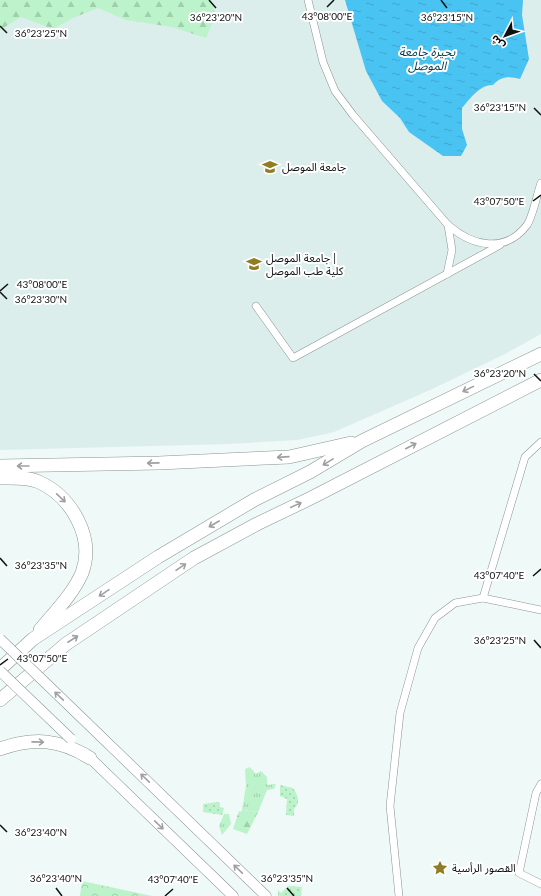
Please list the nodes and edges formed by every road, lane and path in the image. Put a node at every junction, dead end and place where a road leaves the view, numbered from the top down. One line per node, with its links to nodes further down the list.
1 (308, 0): 3 (street)
2 (541, 184): 4 (street)
3 (448, 226): 4 (street); 5 (street)
4 (500, 244): 5 (street)
5 (447, 274): 6 (street)
6 (256, 306)
7 (541, 354): 9 (highway, one-way to 9)
8 (541, 380): 18 (highway, one-way to 8)
9 (362, 441): 11 (highway, one-way to 11); 16 (highway, one-way to 16)
10 (541, 442): 13 (street)
11 (0, 466)
12 (0, 478): 16 (highway, one-way to 16)
13 (483, 598): 14 (street); 25 (street)
14 (541, 610)
15 (0, 639): 24 (main road, one-way to 15, bridge)
16 (33, 639): 17 (highway)
17 (0, 670): 20 (main road, bridge)
18 (0, 700)
19 (0, 749): 20 (highway, one-way to 20)
20 (90, 758): 23 (main road, one-way to 23)
21 (541, 784): 22 (street)
22 (541, 884)
23 (233, 896)
24 (266, 896)
25 (399, 896)

